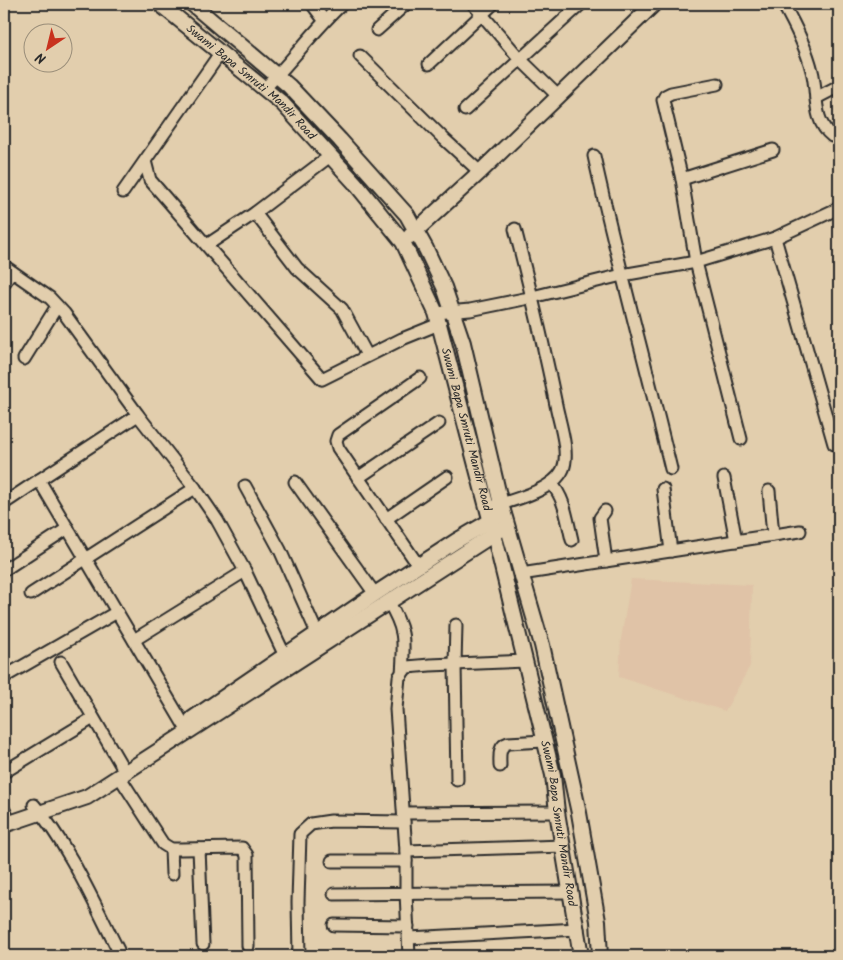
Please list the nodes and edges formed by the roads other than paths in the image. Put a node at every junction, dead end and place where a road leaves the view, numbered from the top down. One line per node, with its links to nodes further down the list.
1 (160, 4): 14 (street, Swami Bapa Smruti Mandir Road)
2 (192, 4): 18 (street)
3 (312, 4): 12 (street)
4 (342, 4): 12 (street)
5 (406, 4): 13 (street)
6 (473, 4): 11 (street)
7 (494, 4): 11 (street)
8 (580, 4): 16 (street)
9 (654, 4): 22 (street)
10 (783, 4): 23 (street)
11 (482, 14): 16 (street); 17 (street)
12 (324, 20): 18 (street)
13 (377, 30)
14 (221, 52): 21 (street, Swami Bapa Smruti Mandir Road); 29 (street)
15 (360, 56): 30 (street)
16 (520, 59): 22 (street); 24 (street)
17 (429, 64)
18 (277, 76): 21 (street); 36 (street)
19 (717, 84): 31 (street)
20 (839, 86): 23 (street)
21 (265, 88): 27 (street, Swami Bapa Smruti Mandir Road)
22 (558, 96): 30 (street)
23 (816, 98): 25 (street)
24 (465, 110)
25 (839, 135)
26 (773, 150): 31 (street)
27 (330, 156): 34 (street); 38 (street, Swami Bapa Smruti Mandir Road)
28 (594, 156): 42 (street)
29 (145, 162): 32 (street); 39 (street)
30 (480, 172): 36 (street)
31 (682, 180): 40 (street)
32 (123, 192)
33 (839, 208): 37 (street)
34 (255, 213): 39 (street); 48 (street)
35 (515, 229): 44 (street)
36 (416, 231): 38 (street); 46 (street)
37 (775, 238): 40 (street); 54 (street)
38 (403, 242): 47 (street, Swami Bapa Smruti Mandir Road)
39 (207, 245): 48 (street)
40 (696, 262): 42 (street); 53 (street)
41 (8, 268): 43 (street); 45 (street)
42 (622, 275): 44 (street); 55 (street)
43 (4, 283)
44 (532, 297): 46 (street); 61 (street)
45 (57, 306): 49 (street); 51 (street)
46 (453, 311): 47 (street); 68 (street)
47 (437, 318): 48 (street); 70 (street, Swami Bapa Smruti Mandir Road)
48 (367, 355)
49 (24, 359)
50 (420, 378): 57 (street)
51 (138, 415): 59 (street); 63 (street)
52 (439, 423): 57 (street)
53 (741, 439)
54 (834, 444)
55 (671, 469)
56 (447, 477): 69 (street)
57 (358, 478): 69 (street)
58 (724, 478): 75 (street)
59 (39, 480): 66 (street); 71 (street)
60 (295, 482): 84 (street)
61 (551, 483): 68 (street); 74 (street)
62 (245, 486): 88 (street)
63 (195, 488): 77 (street); 81 (street)
64 (663, 489): 76 (street)
65 (768, 491): 73 (street)
66 (6, 502)
67 (604, 511): 78 (street)
68 (504, 514): 70 (street); 82 (street)
69 (386, 518): 79 (street)
70 (490, 521): 79 (street); 85 (street); 91 (street, Swami Bapa Smruti Mandir Road)
71 (68, 528): 77 (street); 80 (street)
72 (800, 531): 73 (street)
73 (773, 535): 75 (street)
74 (572, 540)
75 (736, 541): 76 (street)
76 (671, 551): 78 (street)
77 (86, 559): 83 (street); 86 (street)
78 (606, 561): 82 (street)
79 (418, 565): 84 (street)
80 (4, 570)
81 (245, 571): 89 (street); 90 (street)
82 (521, 574): 126 (street)
83 (32, 594)
84 (375, 594): 88 (street)
85 (388, 601): 94 (street); 100 (street)
86 (117, 612): 89 (street); 95 (street)
87 (456, 625): 93 (street)
88 (317, 634): 90 (street)
89 (134, 640): 97 (street)
90 (285, 656): 97 (street)
91 (526, 661): 93 (street); 98 (street, Swami Bapa Smruti Mandir Road)
92 (61, 662): 96 (street)
93 (454, 664): 94 (street); 102 (street)
94 (402, 674): 106 (street)
95 (4, 677)
96 (93, 718): 100 (street); 101 (street)
97 (184, 724): 100 (street)
98 (544, 741): 99 (street); 104 (street, Swami Bapa Smruti Mandir Road)
99 (500, 766)
100 (120, 771): 103 (street); 108 (street)
101 (4, 772)
102 (457, 780)
103 (37, 809): 105 (street); 122 (street)
104 (557, 812): 106 (street); 107 (street, Swami Bapa Smruti Mandir Road)
105 (4, 816)
106 (404, 817): 110 (street); 123 (street)
107 (564, 846): 110 (street); 113 (street, Swami Bapa Smruti Mandir Road)
108 (171, 849): 109 (street); 112 (street)
109 (199, 849): 120 (street); 121 (street)
110 (406, 856): 111 (street); 114 (street)
111 (332, 861)
112 (172, 874)
113 (571, 892): 114 (street); 118 (street, Swami Bapa Smruti Mandir Road)
114 (406, 893): 115 (street); 117 (street)
115 (334, 894)
116 (334, 925): 117 (street)
117 (408, 926): 119 (street)
118 (578, 929): 119 (street); 125 (street, Swami Bapa Smruti Mandir Road)
119 (409, 938): 124 (street)
120 (203, 944)
121 (248, 946)
122 (118, 950)
123 (300, 956)
124 (409, 956)
125 (581, 956)
126 (600, 956)

